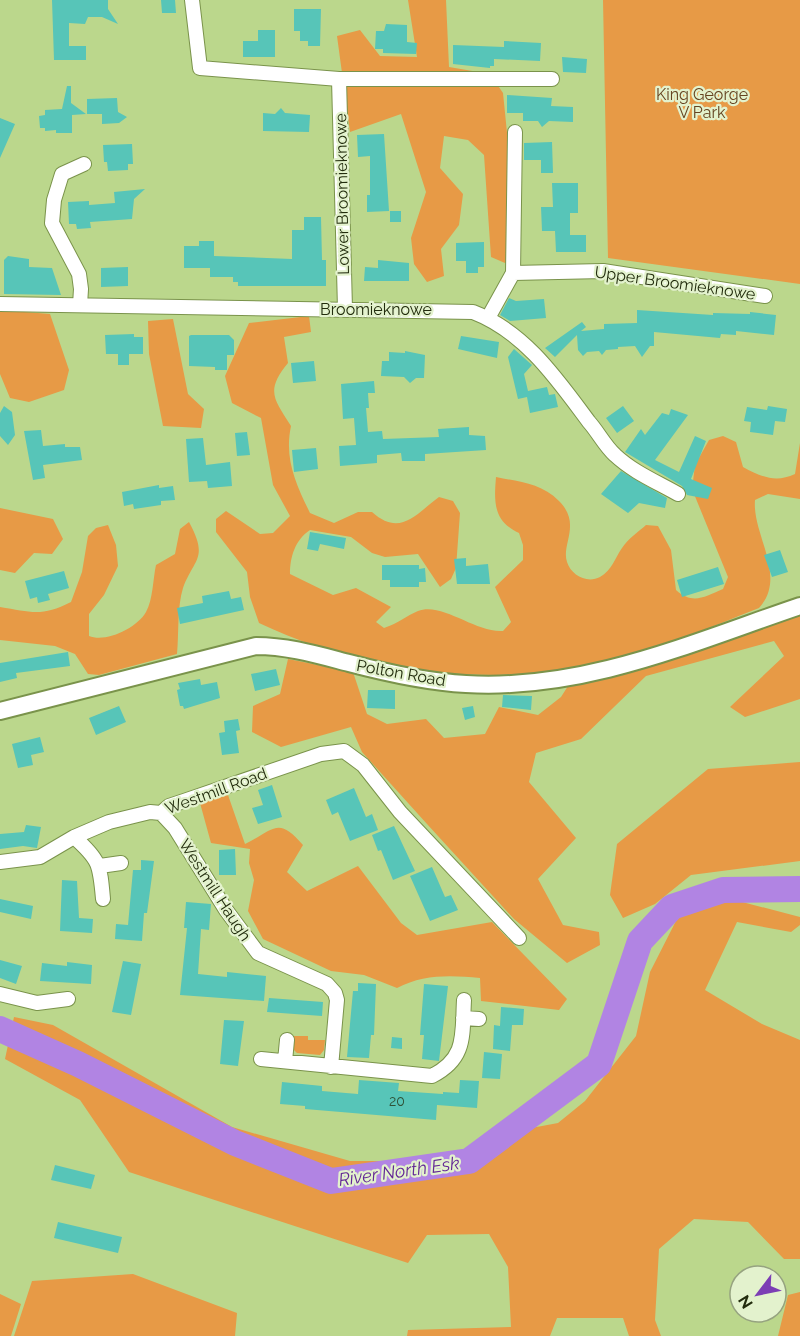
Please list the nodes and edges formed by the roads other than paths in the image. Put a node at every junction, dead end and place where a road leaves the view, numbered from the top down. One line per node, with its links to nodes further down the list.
1 (192, 0): 2 (street)
2 (339, 79): 3 (street); 10 (street, Lower Broomieknowe)
3 (552, 79)
4 (514, 132): 6 (street)
5 (84, 164): 9 (street)
6 (513, 273): 7 (street, Upper Broomieknowe); 11 (street)
7 (765, 296)
8 (0, 304): 9 (street, Broomieknowe)
9 (80, 304): 10 (street, Broomieknowe)
10 (345, 309): 11 (street, Broomieknowe)
11 (488, 318): 12 (street, Broomieknowe)
12 (678, 494)
13 (800, 606): 14 (street, Polton Road)
14 (0, 711)
15 (161, 813): 16 (street, Westmill Road); 21 (street, Westmill Road); 30 (street, Westmill Haugh)
16 (74, 837): 17 (street, Westmill Road); 19 (street)
17 (0, 862)
18 (121, 863): 19 (street)
19 (100, 866): 20 (street)
20 (103, 899)
21 (519, 938)
22 (0, 994): 23 (street)
23 (68, 999)
24 (464, 1000): 25 (street)
25 (463, 1018): 26 (street); 30 (street)
26 (479, 1019)
27 (287, 1040): 29 (street)
28 (261, 1059): 29 (street)
29 (285, 1061): 30 (street)
30 (331, 1067)

